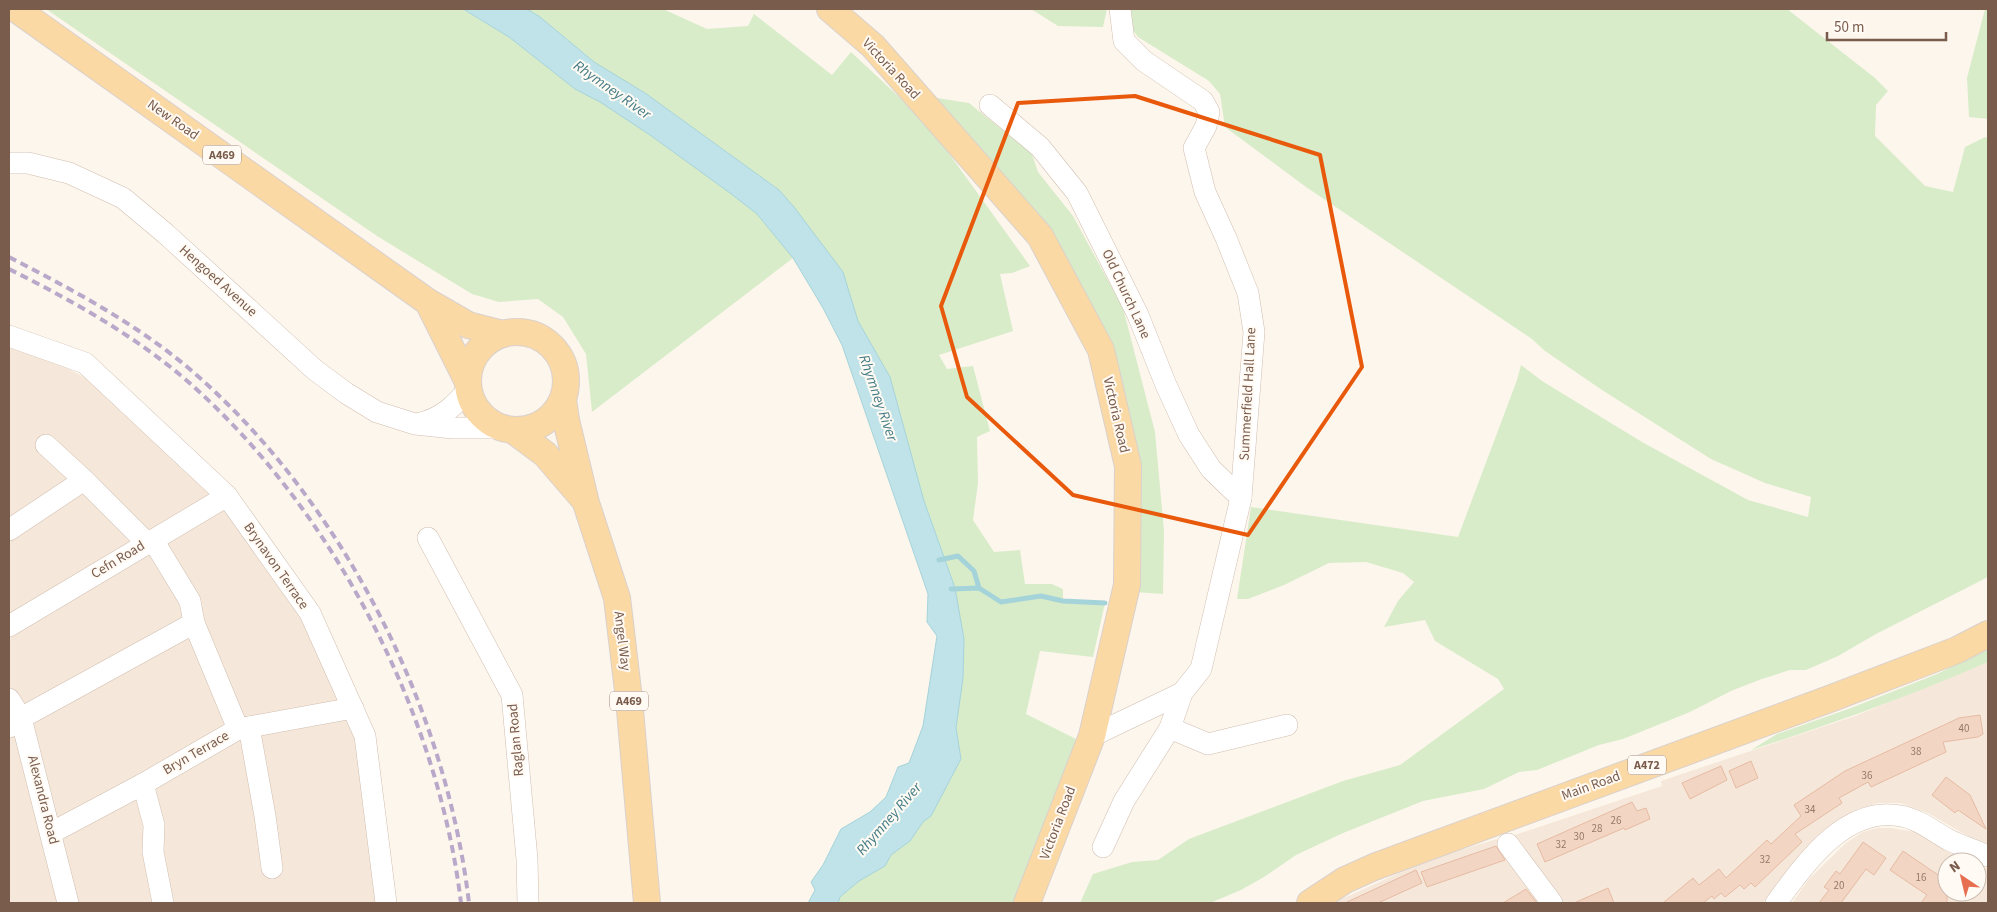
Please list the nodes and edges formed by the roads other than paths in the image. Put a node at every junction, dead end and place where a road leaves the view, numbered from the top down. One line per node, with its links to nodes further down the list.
1 (16, 9): 6 (main road, New Road / A469)
2 (830, 9): 31 (main road, Victoria Road)
3 (1120, 9): 16 (street, Summerfield Hall Lane)
4 (990, 105): 16 (street, Old Church Lane)
5 (9, 163): 11 (street, Hengoed Avenue)
6 (428, 302): 7 (main road, New Road / A469); 9 (main road, New Road / A469)
7 (503, 334): 9 (main road); 10 (main road)
8 (9, 336): 15 (street, Brynavon Terrace)
9 (468, 385): 11 (street); 12 (main road)
10 (563, 400): 12 (main road); 17 (main road, Angel Way / A469)
11 (415, 424): 12 (street, Hengoed Avenue)
12 (506, 429): 17 (main road, Angel Way / A469)
13 (46, 445): 14 (street)
14 (84, 480): 18 (street); 20 (street)
15 (227, 496): 20 (street, Cefn Road); 26 (street, Brynavon Terrace)
16 (1241, 498): 24 (street, Summerfield Hall Lane)
17 (586, 503): 42 (main road, Angel Way / A469)
18 (9, 530)
19 (428, 538): 41 (street, Raglan Road)
20 (150, 541): 21 (street); 22 (street, Cefn Road)
21 (194, 623): 27 (street); 29 (street)
22 (9, 626)
23 (1988, 634): 44 (main road, Main Road / A472)
24 (1182, 693): 30 (street); 31 (street, Summerfield Hall Lane)
25 (9, 699): 27 (street, Alexandra Road)
26 (353, 708): 29 (street, Bryn Terrace); 40 (street, Brynavon Terrace)
27 (15, 722): 33 (street, Alexandra Road)
28 (1286, 725): 30 (street)
29 (244, 728): 32 (street, Bryn Terrace); 37 (street)
30 (1170, 728): 35 (street)
31 (1092, 736): 43 (main road, Victoria Road)
32 (143, 784): 33 (street, Bryn Terrace); 39 (street)
33 (51, 833): 38 (street, Alexandra Road)
34 (1508, 844): 45 (street)
35 (1103, 847)
36 (1988, 856): 46 (street)
37 (272, 868)
38 (68, 903)
39 (163, 903)
40 (386, 903)
41 (528, 903)
42 (647, 903)
43 (1027, 903)
44 (1310, 903)
45 (1552, 903)
46 (1776, 903)

